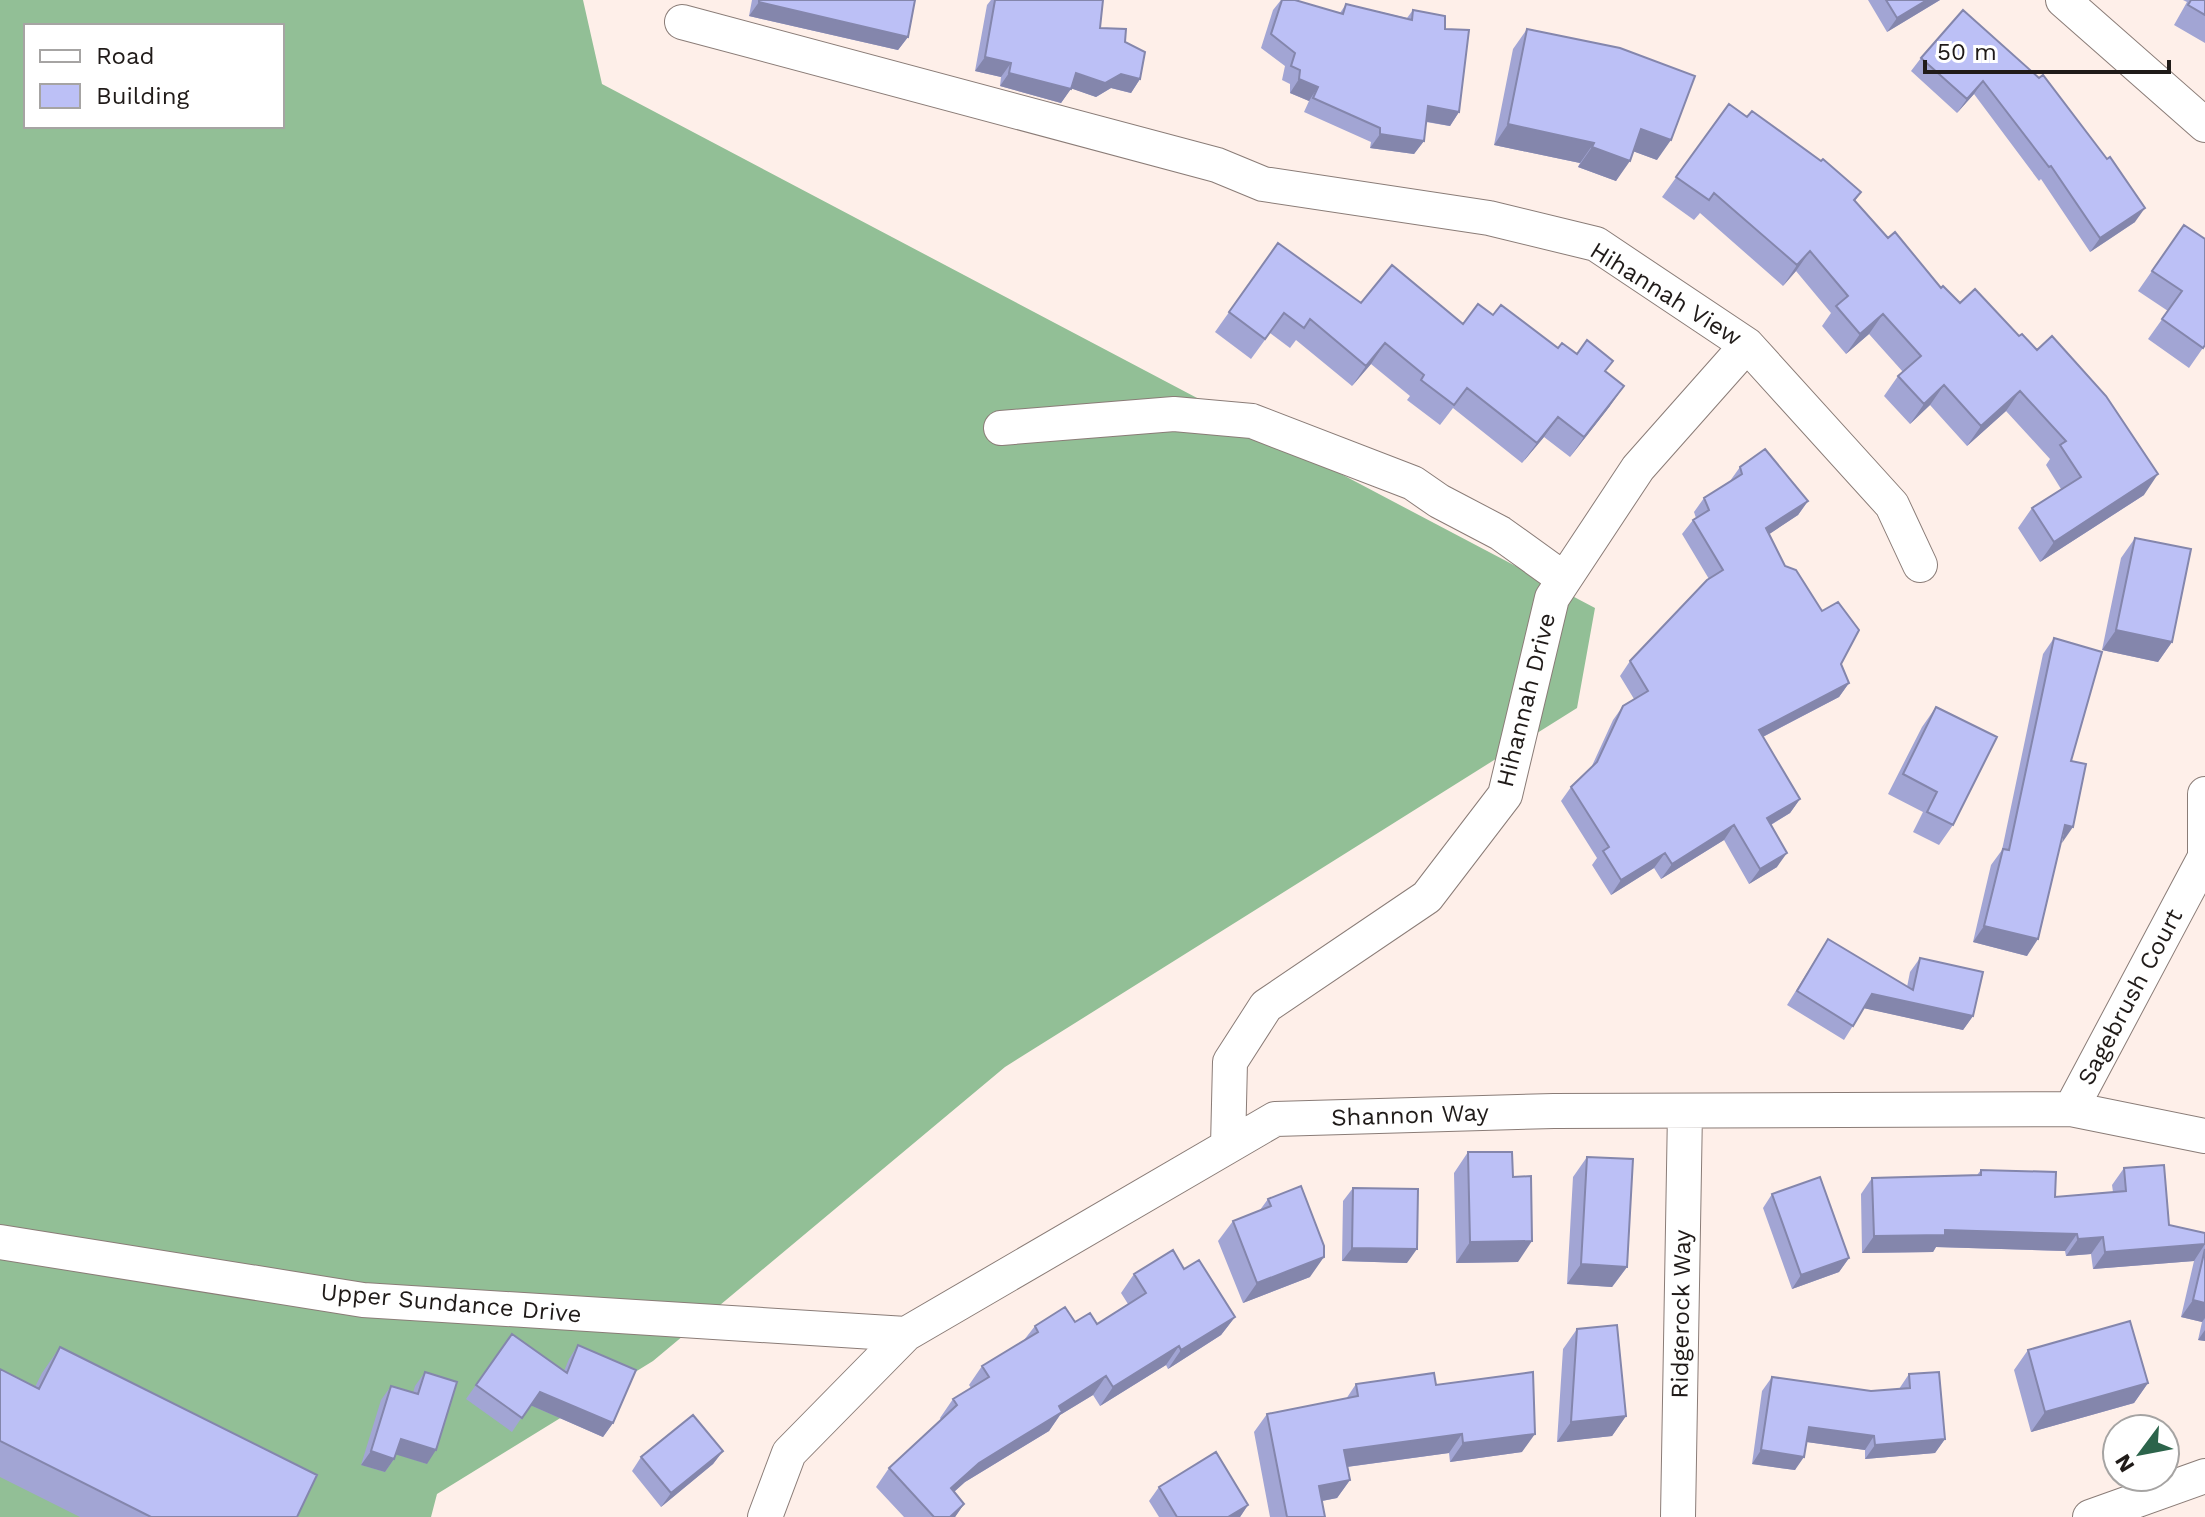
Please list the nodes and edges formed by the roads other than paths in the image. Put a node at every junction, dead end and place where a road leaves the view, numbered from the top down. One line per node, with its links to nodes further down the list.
1 (2063, 0): 3 (street)
2 (682, 22): 4 (street, Hihannah View)
3 (2205, 125)
4 (1747, 345): 6 (street, Hihannah View); 7 (street, Hihannah Drive)
5 (1001, 428): 7 (street)
6 (1920, 565)
7 (1564, 579): 12 (street, Hihannah Drive)
8 (2205, 794): 9 (street, Sagebrush Court)
9 (2071, 1109): 10 (street, Shannon Way); 11 (street, Shannon Way)
10 (1685, 1111): 12 (street, Shannon Way); 17 (street, Ridgerock Way)
11 (2205, 1136)
12 (1228, 1146): 14 (street, Shannon Way)
13 (0, 1242): 14 (street, Upper Sundance Drive)
14 (906, 1334): 16 (street, Shannon Way)
15 (2205, 1476): 18 (street)
16 (765, 1517)
17 (1678, 1517)
18 (2090, 1517)

